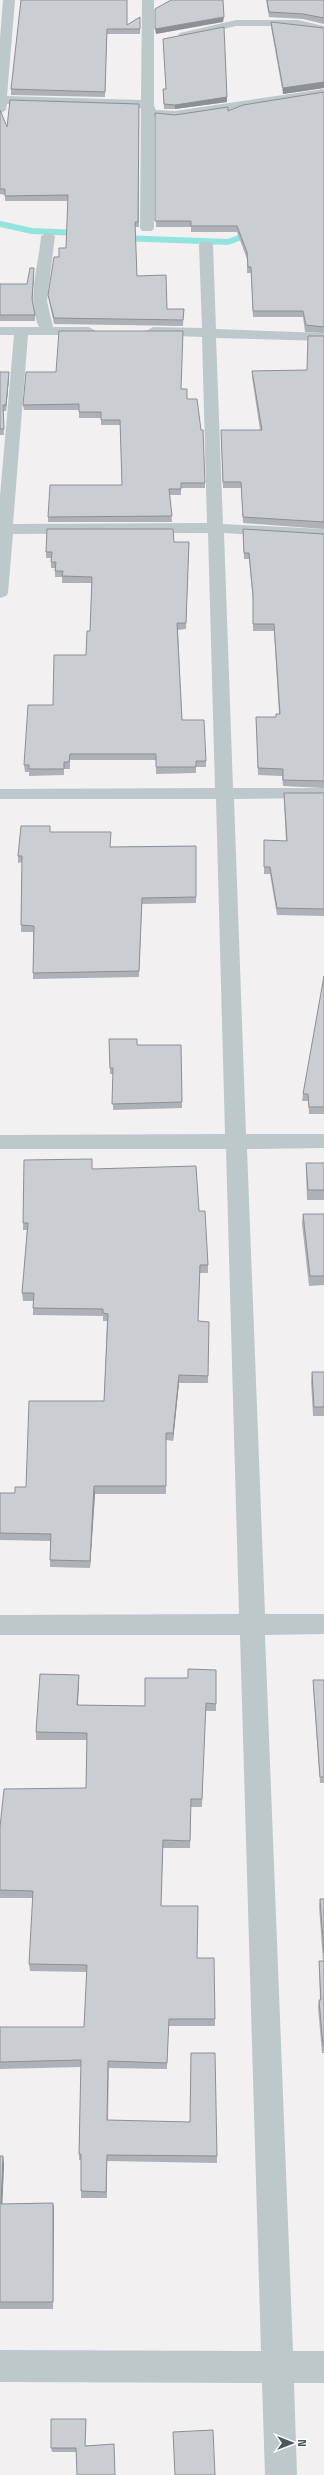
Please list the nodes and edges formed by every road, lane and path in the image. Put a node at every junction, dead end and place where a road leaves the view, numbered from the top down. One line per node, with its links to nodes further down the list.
1 (10, 0): 9 (street)
2 (148, 0): 6 (street)
3 (324, 29): 4 (street)
4 (176, 37)
5 (162, 39): 6 (street)
6 (148, 42): 8 (street)
7 (324, 93): 8 (street)
8 (146, 104): 9 (street); 10 (street)
9 (1, 105)
10 (147, 228)
11 (48, 236): 15 (street)
12 (206, 245): 18 (street)
13 (0, 331): 14 (street)
14 (21, 331): 15 (street); 20 (street)
15 (48, 331): 16 (street)
16 (101, 331)
17 (140, 331): 18 (street)
18 (209, 331): 19 (street); 21 (street)
19 (324, 337)
20 (3, 528): 21 (street); 23 (street)
21 (216, 528): 22 (street); 25 (street)
22 (324, 534)
23 (0, 593)
24 (0, 794): 25 (street)
25 (224, 794): 26 (street); 27 (street)
26 (324, 794)
27 (236, 1141): 28 (street); 29 (street); 30 (street)
28 (324, 1141)
29 (0, 1142)
30 (253, 1624): 31 (street); 32 (street); 34 (street)
31 (324, 1624)
32 (0, 1625)
33 (0, 2366): 34 (street)
34 (277, 2366): 35 (street); 36 (street)
35 (324, 2367)
36 (281, 2475)

